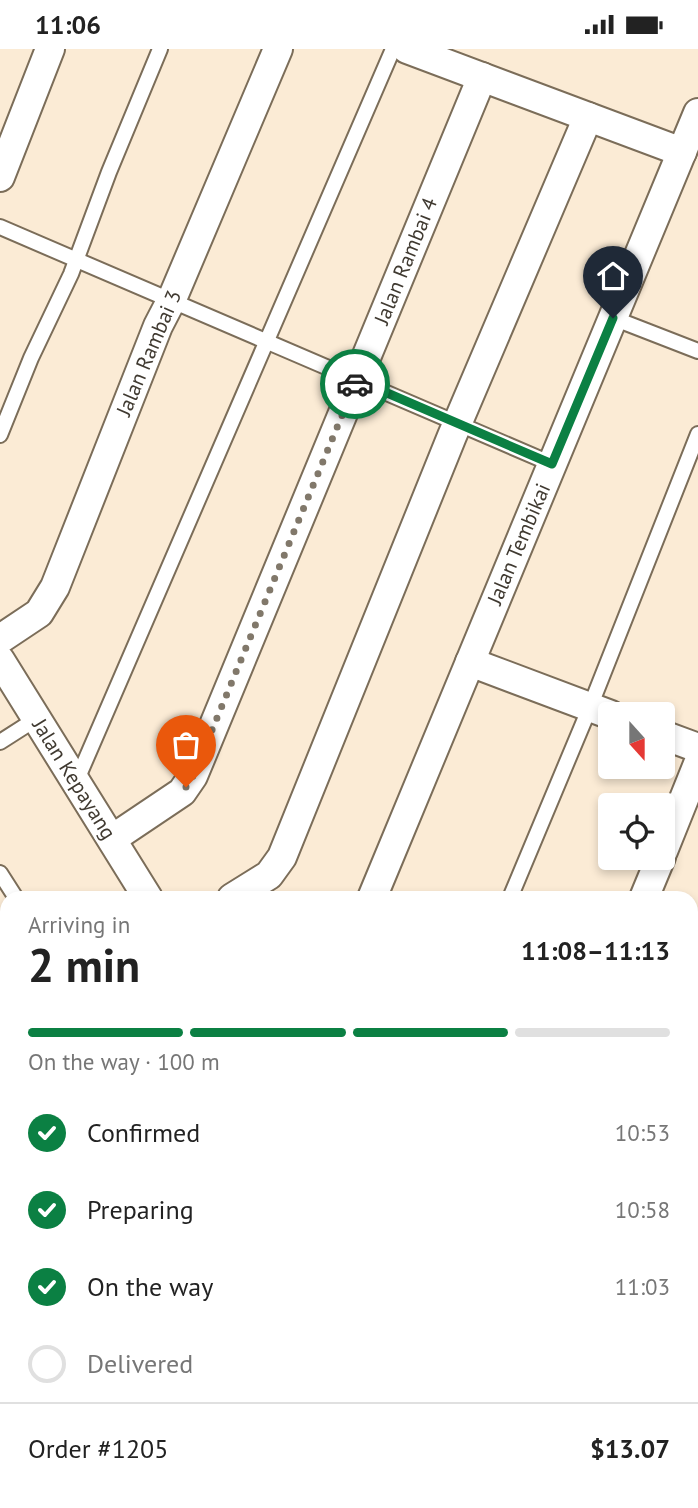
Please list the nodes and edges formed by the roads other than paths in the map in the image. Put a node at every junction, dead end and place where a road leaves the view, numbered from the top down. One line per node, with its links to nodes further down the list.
1 (50, 49): 10 (street)
2 (160, 49): 12 (lane)
3 (278, 49): 13 (street, Jalan Rambai 3)
4 (393, 49): 15 (lane)
5 (407, 49): 6 (street)
6 (481, 77): 8 (street); 17 (street, Jalan Rambai 4)
7 (698, 113): 9 (street, Jalan Tembikai)
8 (588, 117): 9 (street); 18 (street)
9 (682, 152): 14 (street, Jalan Tembikai)
10 (0, 177)
11 (0, 227): 12 (lane)
12 (75, 260): 13 (lane); 20 (lane)
13 (172, 299): 15 (lane); 22 (street, Jalan Rambai 3)
14 (613, 318): 16 (lane); 21 (street, Jalan Tembikai)
15 (267, 341): 17 (lane); 32 (lane)
16 (698, 351)
17 (357, 380): 18 (lane); 34 (street, Jalan Rambai 4)
18 (458, 423): 21 (lane); 39 (street)
19 (698, 434): 25 (lane)
20 (0, 435)
21 (552, 464): 24 (street, Jalan Tembikai)
22 (0, 639)
23 (0, 660): 28 (street, Jalan Kepayang)
24 (470, 662): 26 (street); 40 (street, Jalan Tembikai)
25 (603, 702)
26 (598, 710)
27 (598, 715): 41 (lane)
28 (36, 719): 29 (lane); 32 (street, Jalan Kepayang)
29 (0, 742)
30 (676, 746): 31 (street)
31 (697, 763): 33 (street)
32 (76, 782): 34 (street, Jalan Kepayang)
33 (675, 820)
34 (112, 839): 38 (street, Jalan Kepayang)
35 (656, 870): 42 (street)
36 (0, 873): 37 (lane)
37 (12, 891)
38 (144, 891)
39 (243, 891)
40 (375, 891)
41 (513, 891)
42 (647, 891)

